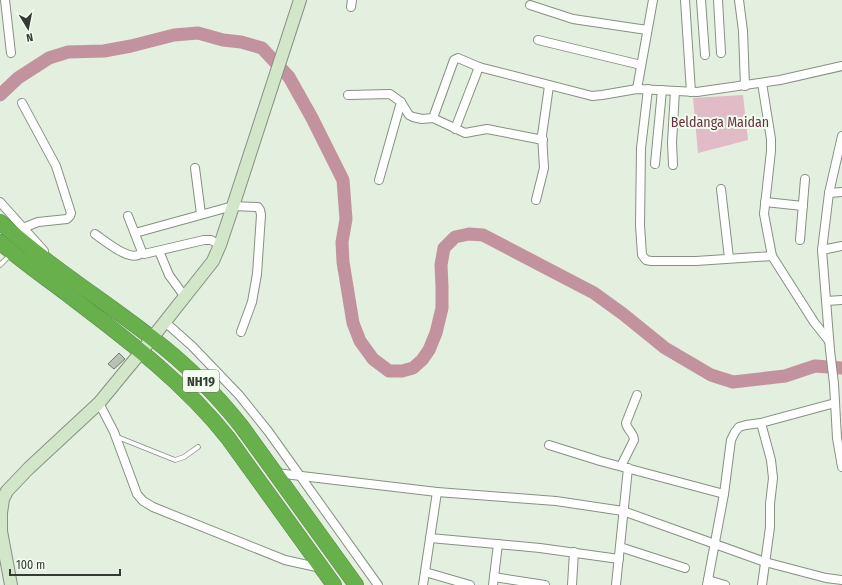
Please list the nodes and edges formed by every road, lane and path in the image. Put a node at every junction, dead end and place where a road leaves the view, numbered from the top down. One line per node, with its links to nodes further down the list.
1 (5, 0): 11 (street)
2 (300, 0): 43 (street)
3 (653, 0): 9 (street)
4 (685, 0): 24 (street)
5 (701, 0): 13 (street)
6 (718, 0): 12 (street)
7 (739, 0): 19 (street)
8 (530, 5): 9 (street)
9 (647, 30): 14 (street)
10 (538, 40): 14 (street)
11 (11, 53)
12 (721, 53)
13 (705, 55)
14 (641, 65): 20 (street)
15 (842, 66): 17 (street)
16 (479, 68): 18 (street); 28 (street); 29 (street)
17 (762, 83): 19 (street); 42 (street)
18 (549, 86): 20 (street); 31 (street)
19 (745, 86): 24 (street)
20 (637, 89): 21 (street)
21 (648, 89): 22 (street); 60 (street)
22 (662, 90): 23 (street); 32 (street)
23 (675, 91): 24 (street); 33 (street)
24 (691, 92)
25 (348, 95): 26 (street)
26 (401, 102): 28 (street); 36 (street)
27 (22, 103): 48 (street)
28 (433, 118): 29 (street)
29 (455, 129): 31 (street)
30 (842, 136): 39 (street)
31 (543, 140): 40 (street)
32 (655, 164)
33 (673, 165)
34 (195, 168): 45 (street)
35 (805, 179): 44 (street)
36 (379, 180)
37 (721, 189): 60 (street)
38 (842, 192): 39 (street)
39 (829, 193): 55 (street)
40 (536, 200)
41 (0, 202): 48 (street)
42 (765, 202): 44 (street); 59 (street)
43 (233, 206): 45 (street); 53 (street); 67 (street)
44 (803, 206): 51 (street)
45 (201, 214): 49 (street)
46 (128, 216): 49 (street)
47 (0, 222): 62 (highway, NH19)
48 (23, 228): 62 (street)
49 (135, 233): 58 (street)
50 (95, 234): 58 (street)
51 (800, 240)
52 (0, 242): 57 (highway, NH19)
53 (220, 245): 56 (street); 63 (street)
54 (842, 246): 55 (street)
55 (822, 250): 65 (street)
56 (159, 251): 58 (street); 63 (street)
57 (13, 252): 61 (lane); 70 (highway, NH19)
58 (142, 252)
59 (772, 256): 60 (street); 69 (street)
60 (729, 258)
61 (0, 265)
62 (69, 278): 68 (highway, NH19)
63 (185, 297): 66 (street)
64 (842, 300): 65 (street)
65 (826, 301): 69 (street)
66 (165, 322): 68 (street); 81 (street)
67 (241, 332)
68 (152, 338): 70 (street); 80 (highway, NH19)
69 (829, 346): 73 (street)
70 (141, 352): 72 (street); 93 (highway, NH19)
71 (637, 395): 78 (street)
72 (99, 403): 75 (street); 84 (street)
73 (834, 403): 74 (street); 79 (street)
74 (761, 423): 83 (street); 92 (street)
75 (115, 435): 77 (lane); 93 (street)
76 (549, 445): 78 (street)
77 (198, 447)
78 (625, 467): 83 (street); 85 (street)
79 (842, 467)
80 (276, 473): 81 (street); 102 (highway, NH19)
81 (300, 476): 82 (street); 103 (street)
82 (437, 492): 85 (street); 86 (street)
83 (724, 494): 88 (street)
84 (1, 499): 100 (street)
85 (623, 511): 88 (street); 89 (street)
86 (430, 538): 87 (street); 95 (street)
87 (498, 544): 90 (street); 97 (street)
88 (715, 544): 92 (street); 98 (street)
89 (620, 547): 91 (street); 94 (street)
90 (574, 552): 91 (street); 107 (street)
91 (619, 559): 108 (street)
92 (765, 562): 99 (street); 110 (street)
93 (322, 568): 101 (highway, NH19)
94 (685, 568)
95 (425, 572): 104 (street); 105 (street)
96 (842, 580): 99 (street)
97 (493, 581): 106 (street)
98 (708, 582): 109 (street)
99 (825, 582)
100 (11, 585)
101 (334, 585)
102 (356, 585)
103 (378, 585)
104 (423, 585)
105 (470, 585)
106 (545, 585)
107 (572, 585)
108 (616, 585)
109 (725, 585)
110 (762, 585)

